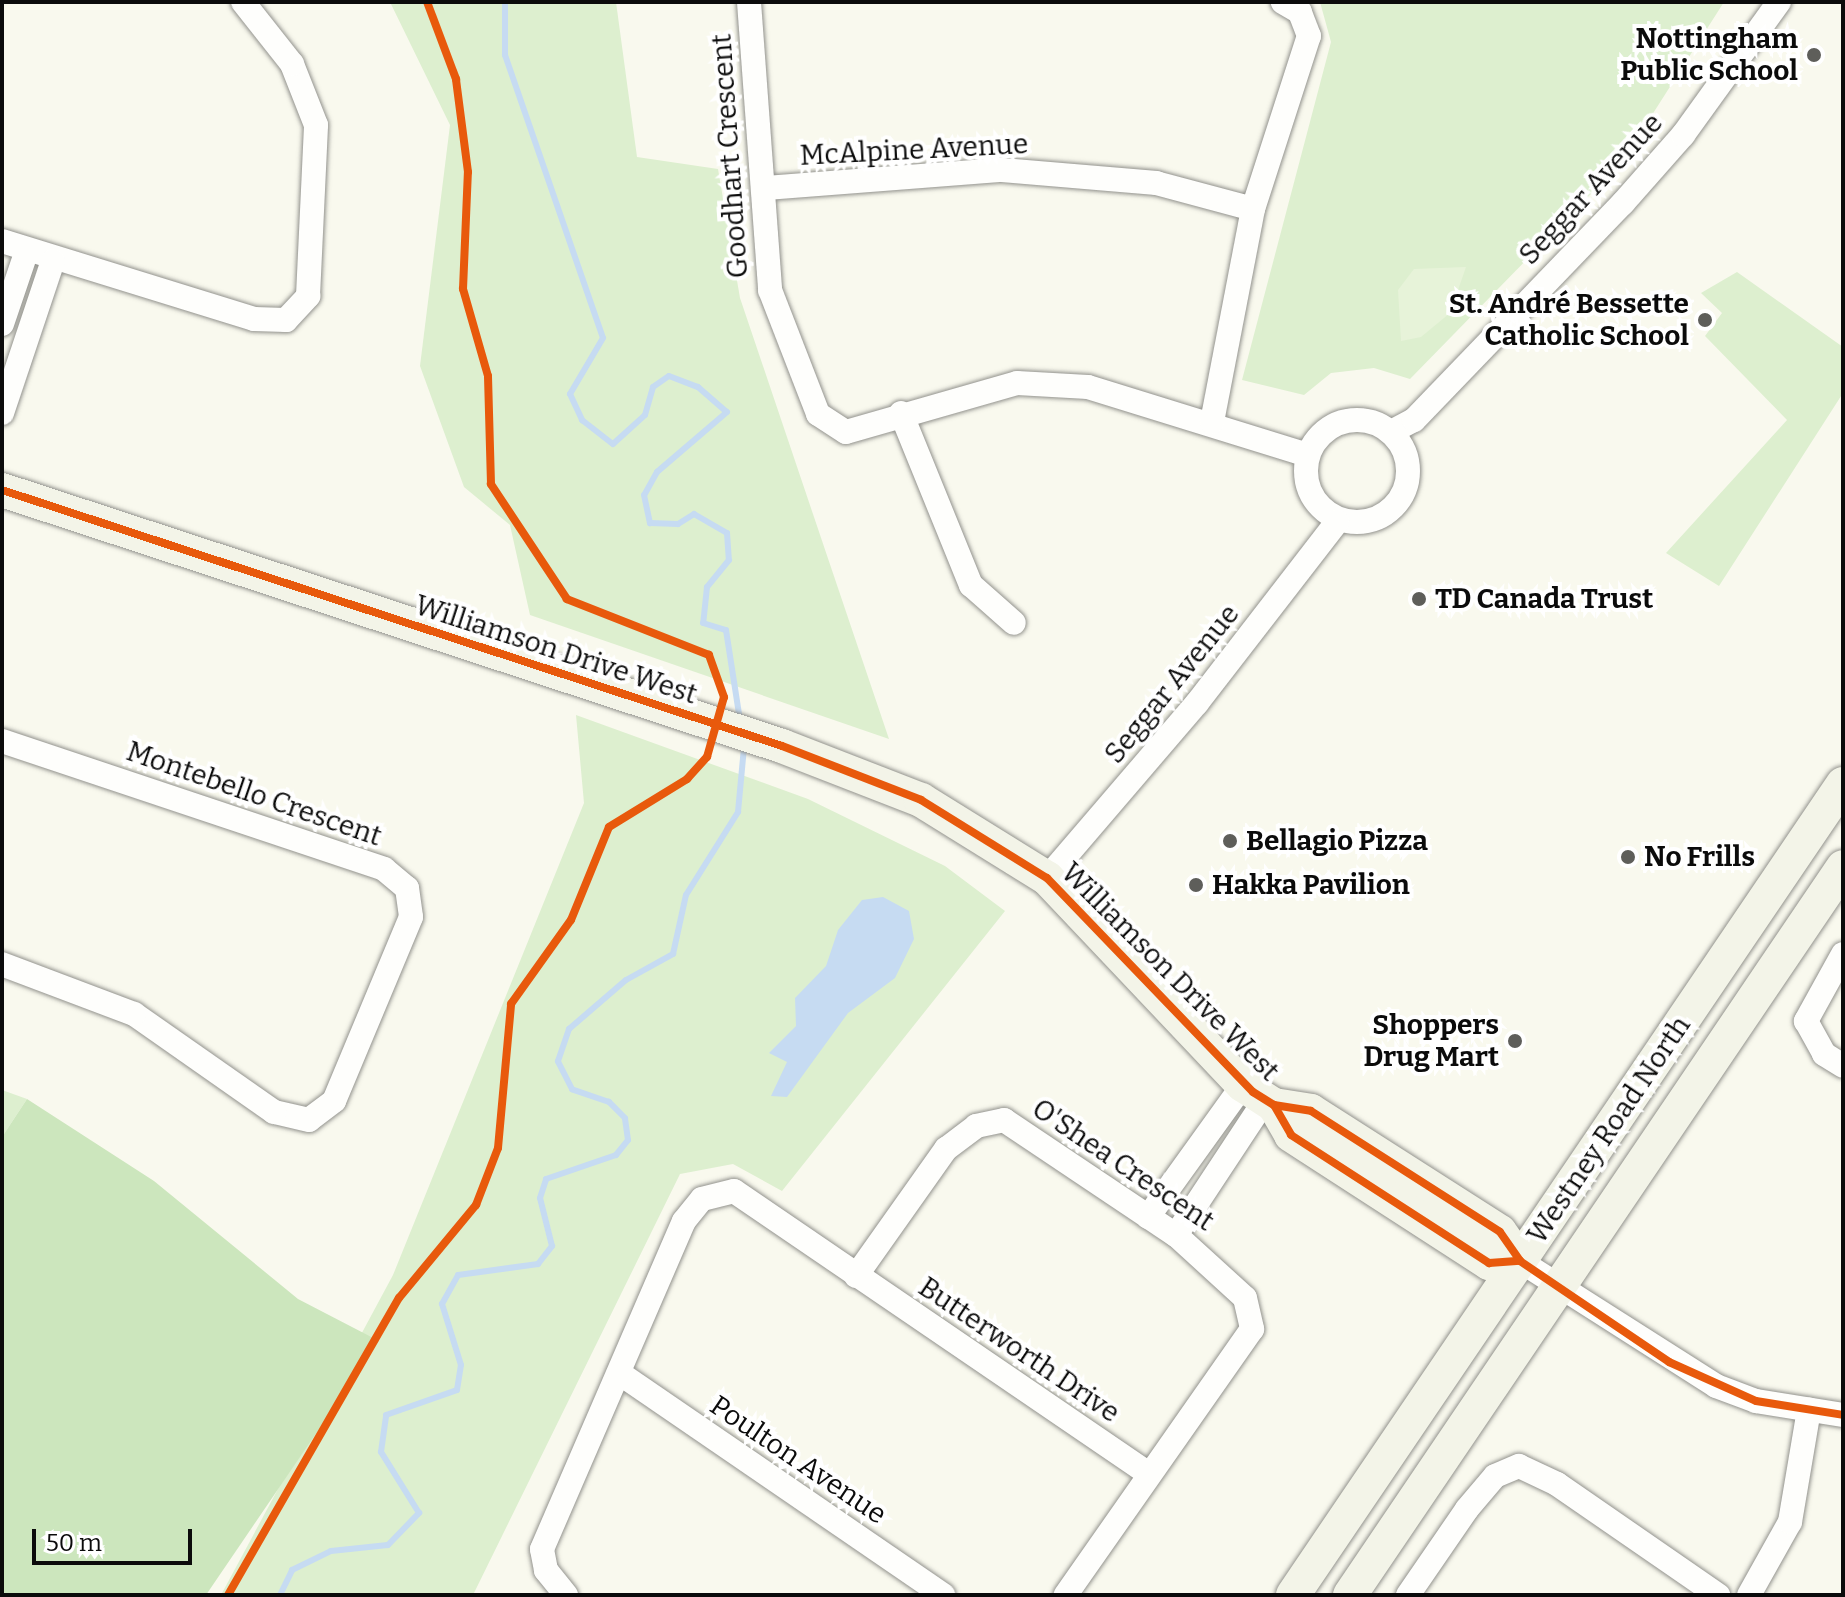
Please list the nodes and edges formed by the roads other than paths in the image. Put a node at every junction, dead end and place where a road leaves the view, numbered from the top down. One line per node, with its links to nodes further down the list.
1 (243, 2): 9 (street)
2 (749, 2): 5 (street, Goodhart Crescent)
3 (1283, 2): 6 (street)
4 (1779, 2): 14 (street, Seggar Avenue)
5 (766, 188): 6 (street, McAlpine Avenue); 12 (street, Goodhart Crescent)
6 (1253, 209): 13 (street)
7 (2, 241): 8 (street)
8 (27, 250): 9 (street); 10 (street)
9 (53, 261): 11 (street)
10 (2, 324)
11 (2, 413)
12 (901, 413): 13 (street, Goodhart Crescent); 18 (street)
13 (1212, 422): 15 (street, Goodhart Crescent)
14 (1391, 432): 15 (street); 17 (street)
15 (1307, 455): 17 (street)
16 (2, 490): 22 (main road, Williamson Drive West)
17 (1337, 522): 22 (street, Seggar Avenue)
18 (1014, 623)
19 (2, 741): 24 (street, Montebello Crescent)
20 (1843, 784): 29 (main road, Westney Road North)
21 (1843, 867): 31 (main road, Westney Road North)
22 (1047, 878): 26 (main road, Williamson Drive West)
23 (1843, 954): 25 (street)
24 (2, 964)
25 (1843, 1066)
26 (1261, 1097): 27 (street); 28 (street); 29 (main road, Williamson Drive West)
27 (1148, 1217): 28 (street, O'Shea Crescent); 30 (street, O'Shea Crescent)
28 (1176, 1235): 35 (street, O'Shea Crescent)
29 (1520, 1261): 31 (street); 39 (main road, Westney Road North)
30 (856, 1276): 32 (street); 35 (street, Butterworth Drive)
31 (1557, 1288): 33 (street); 40 (main road, Westney Road North)
32 (619, 1373): 36 (street); 37 (street, Poulton Avenue)
33 (1809, 1410): 34 (street); 43 (street)
34 (1843, 1415)
35 (1149, 1474): 38 (street, O'Shea Crescent)
36 (566, 1595)
37 (943, 1595)
38 (1066, 1595)
39 (1293, 1595)
40 (1350, 1595)
41 (1408, 1595): 42 (street)
42 (1718, 1595)
43 (1749, 1595)

